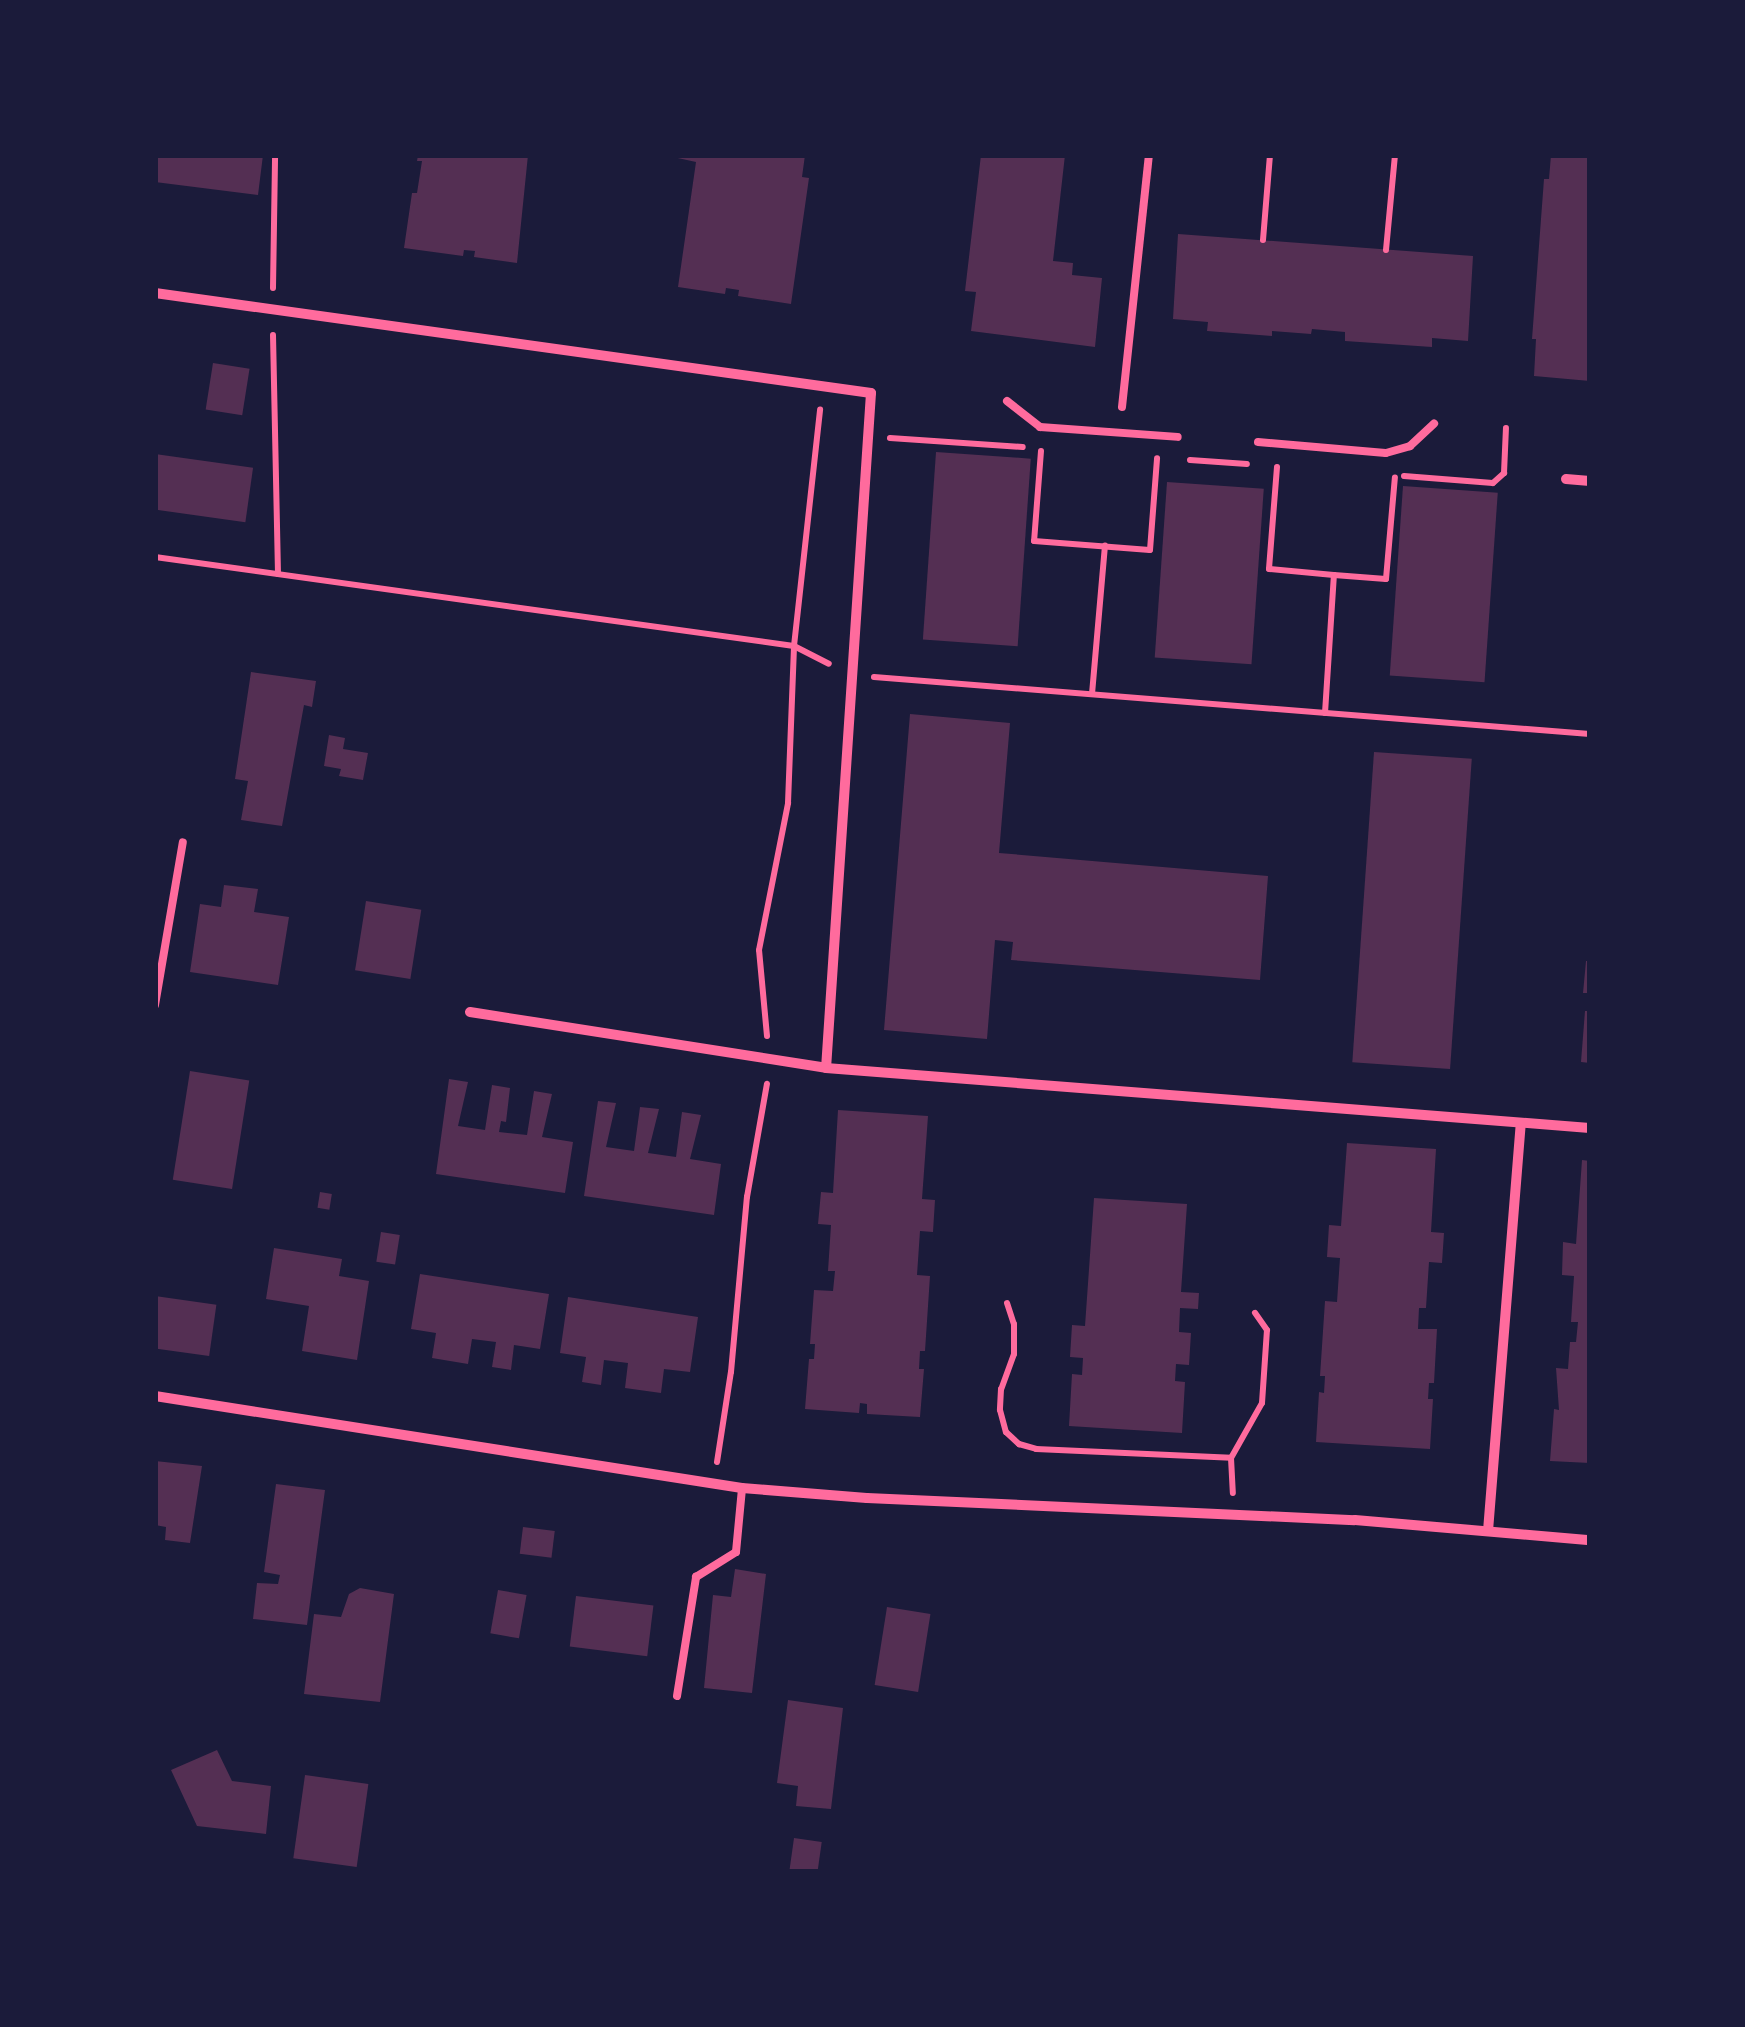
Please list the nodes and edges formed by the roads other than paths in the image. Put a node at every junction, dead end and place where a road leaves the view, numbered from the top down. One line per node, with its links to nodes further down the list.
1 (1149, 155): 4 (lane)
2 (155, 292): 13 (street)
3 (1007, 401): 6 (lane)
4 (1122, 407)
5 (1434, 424): 7 (lane)
6 (1178, 437)
7 (1258, 442)
8 (1566, 480): 9 (street)
9 (1590, 481)
10 (183, 842): 11 (lane)
11 (155, 1005)
12 (470, 1012): 13 (street)
13 (826, 1068): 14 (street)
14 (1520, 1125): 15 (street); 18 (street)
15 (1590, 1128)
16 (155, 1396): 17 (street)
17 (742, 1488): 18 (street); 20 (lane)
18 (1488, 1531): 19 (street)
19 (1590, 1540)
20 (676, 1696)

